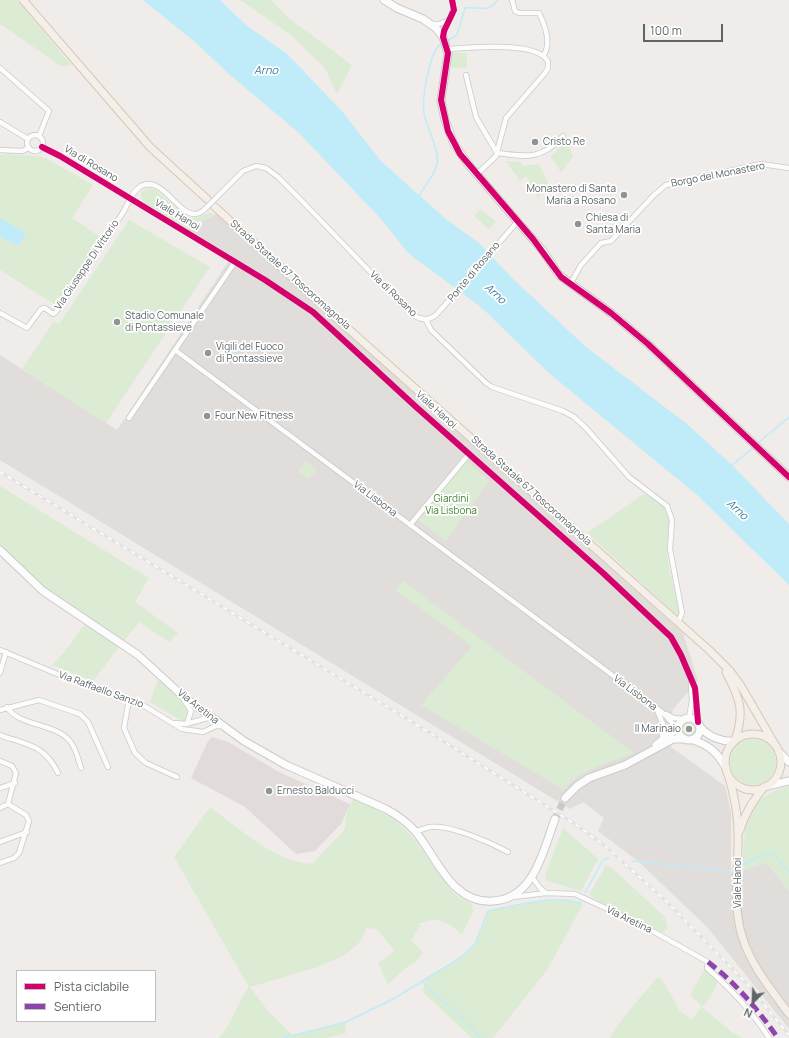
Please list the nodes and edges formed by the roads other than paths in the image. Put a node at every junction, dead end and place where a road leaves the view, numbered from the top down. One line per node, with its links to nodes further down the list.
1 (23, 0): 22 (main road)
2 (384, 0): 6 (street)
3 (452, 0): 5 (street)
4 (512, 0): 8 (street)
5 (448, 20): 6 (street); 7 (street)
6 (431, 24): 7 (street)
7 (445, 43): 8 (street); 20 (street)
8 (544, 55): 18 (street)
9 (0, 68): 12 (street)
10 (466, 75): 18 (street)
11 (0, 122): 14 (street)
12 (38, 136): 14 (street); 15 (street)
13 (563, 136): 18 (street)
14 (28, 139): 16 (street)
15 (42, 147): 16 (street); 21 (street, Via di Rosano)
16 (29, 148): 17 (street)
17 (0, 150)
18 (497, 153): 20 (street)
19 (789, 168): 26 (street, Borgo del Monastero)
20 (477, 174): 24 (street)
21 (130, 199): 25 (street, Viale Hanoi); 28 (street, Via Giuseppe Di Vittorio); 29 (street, Via di Rosano, bridge)
22 (207, 199)
23 (215, 207): 36 (main road, Strada Statale 67 Toscoromagnola)
24 (518, 221): 26 (street); 27 (street, Ponte di Rosano)
25 (235, 262): 30 (street); 32 (street, Viale Hanoi)
26 (571, 284): 33 (street)
27 (446, 304): 29 (street, Via di Rosano)
28 (0, 313)
29 (426, 320): 36 (street)
30 (175, 350): 31 (street); 34 (street, Via Lisbona)
31 (129, 418)
32 (469, 454): 34 (street); 41 (street, Viale Hanoi)
33 (789, 477)
34 (410, 525): 45 (street, Via Lisbona)
35 (0, 550): 42 (street, Via Aretina)
36 (678, 622): 39 (main road, Strada Statale 67 Toscoromagnola)
37 (0, 650): 38 (street, Via Raffaello Sanzio)
38 (6, 652): 40 (street); 43 (street, Via Raffaello Sanzio)
39 (721, 663): 60 (main road, Strada Statale 67 Toscoromagnola); 61 (main road, Strada Statale 67 Toscoromagnola)
40 (0, 673)
41 (691, 678): 49 (street, Viale Hanoi); 52 (street, Viale Hanoi)
42 (181, 695): 48 (street, Via Aretina); 51 (street)
43 (129, 699): 50 (street, Via Raffaello Sanzio); 70 (street)
44 (7, 707): 46 (street); 66 (street); 67 (street)
45 (656, 708): 47 (street, Via Lisbona); 58 (street)
46 (0, 710)
47 (662, 712): 49 (street, Via Lisbona); 55 (street, Via Lisbona)
48 (211, 717): 51 (street); 53 (street, Via Aretina); 54 (street)
49 (686, 718): 52 (street); 55 (street, Viale Hanoi)
50 (174, 723): 51 (street); 54 (street, Via Raffaello Sanzio)
51 (187, 724)
52 (699, 725): 59 (street); 60 (street)
53 (223, 726): 54 (street); 80 (street, Via Aretina)
54 (213, 727)
55 (677, 728): 57 (street); 58 (street)
56 (0, 735): 69 (street)
57 (684, 739): 59 (street, Viale Hanoi); 62 (street)
58 (662, 740): 62 (street)
59 (693, 740): 68 (street, Viale Hanoi)
60 (735, 740): 61 (main road); 68 (main road, Viale Hanoi)
61 (774, 743): 63 (main road)
62 (650, 751): 75 (street)
63 (780, 752): 65 (street); 73 (main road, Viale Hanoi)
64 (0, 761): 72 (street)
65 (789, 762)
66 (108, 767)
67 (81, 768)
68 (727, 771): 73 (main road, Viale Hanoi); 81 (main road, Viale Hanoi)
69 (58, 773)
70 (177, 777)
71 (789, 781): 73 (street)
72 (15, 783): 74 (street); 76 (street)
73 (766, 786): 81 (main road, Viale Hanoi)
74 (0, 788)
75 (565, 798)
76 (8, 804): 77 (street); 79 (street)
77 (0, 808)
78 (555, 819): 85 (street, Via Aretina)
79 (27, 832): 82 (street); 84 (street)
80 (415, 832): 83 (street); 89 (street, Via Aretina)
81 (738, 834): 90 (main road, Viale Hanoi)
82 (0, 842)
83 (508, 852)
84 (0, 862)
85 (532, 877): 86 (street, Via Aretina); 87 (street)
86 (526, 886): 88 (street); 89 (street, Via Aretina)
87 (546, 893): 88 (street, Via Aretina); 91 (street, Via Aretina)
88 (535, 894): 89 (street, Via Aretina)
89 (512, 897)
90 (789, 1014)
91 (769, 1038)

